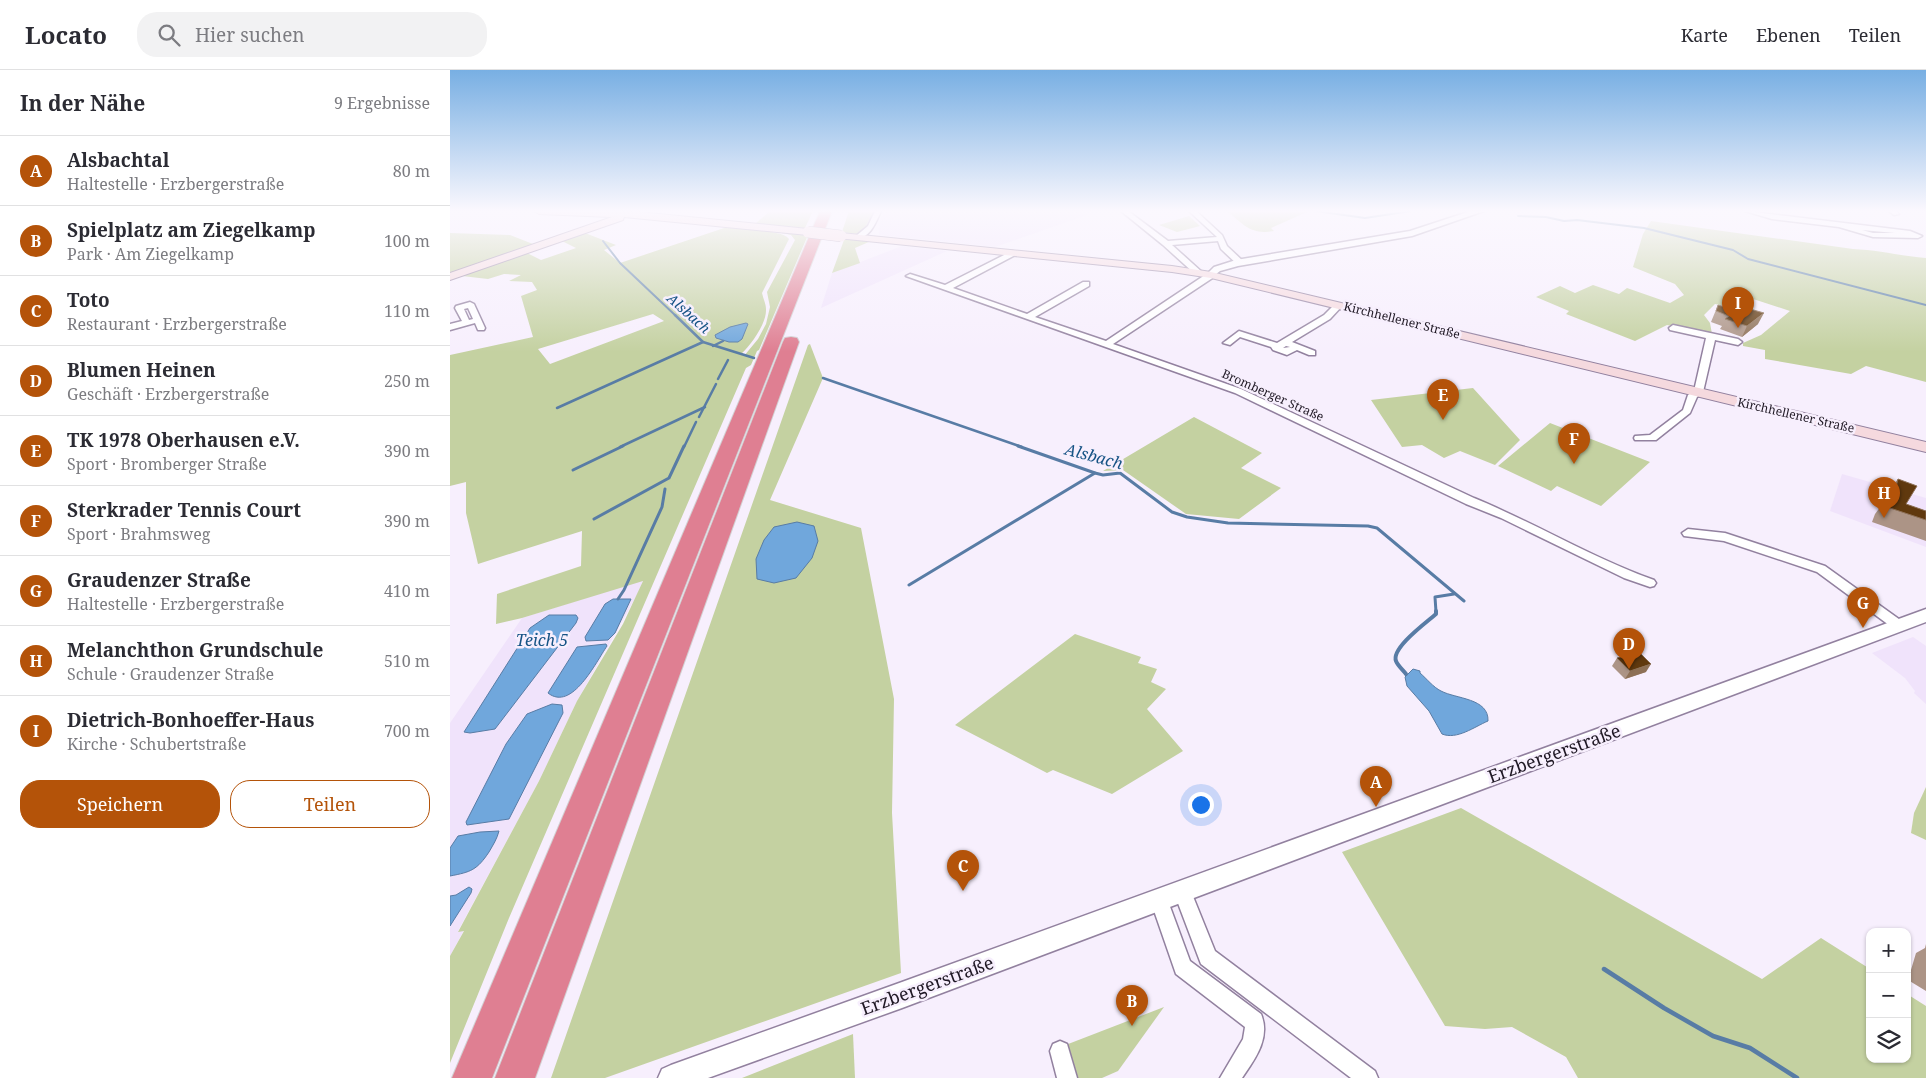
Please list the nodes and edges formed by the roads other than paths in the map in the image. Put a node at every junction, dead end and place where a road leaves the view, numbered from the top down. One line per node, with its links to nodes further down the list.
1 (504, 258): 12 (main road)
2 (807, 258): 40 (highway)
3 (828, 258): 41 (highway)
4 (1005, 258): 14 (street)
5 (1063, 258): 10 (main road, Kirchhellener Straße)
6 (1185, 258): 10 (street)
7 (1236, 258): 9 (street)
8 (1263, 258): 9 (street)
9 (1240, 262): 10 (street)
10 (1204, 273): 15 (main road, Kirchhellener Straße); 26 (street)
11 (910, 276): 14 (street, Bromberger Straße)
12 (450, 277)
13 (1086, 284): 16 (street)
14 (946, 288): 16 (street, Bromberger Straße)
15 (1339, 305): 23 (street); 30 (main road, Kirchhellener Straße)
16 (1028, 317): 26 (street, Bromberger Straße)
17 (467, 323): 17 (street); 18 (street)
18 (450, 327)
19 (1230, 327): 21 (street)
20 (1673, 328): 22 (street)
21 (1239, 334): 25 (street); 28 (street)
22 (1711, 336): 24 (street); 30 (street)
23 (1285, 342): 27 (street); 28 (street)
24 (1738, 342)
25 (1227, 343)
26 (1106, 344): 34 (street, Bromberger Straße)
27 (1297, 347): 28 (street); 29 (street)
28 (1276, 348)
29 (1312, 353)
30 (1698, 392): 31 (street); 32 (main road, Kirchhellener Straße)
31 (1639, 438)
32 (1926, 446)
33 (1688, 533): 36 (street)
34 (1650, 583)
35 (1926, 615): 36 (street, Erzbergerstraße)
36 (1898, 625): 37 (street, Erzbergerstraße)
37 (1182, 890): 38 (street, Erzbergerstraße); 45 (street)
38 (1158, 899): 42 (street, Erzbergerstraße); 44 (street)
39 (1060, 1051): 43 (street)
40 (472, 1078)
41 (515, 1078)
42 (671, 1078)
43 (1067, 1078)
44 (1230, 1078)
45 (1368, 1078)

